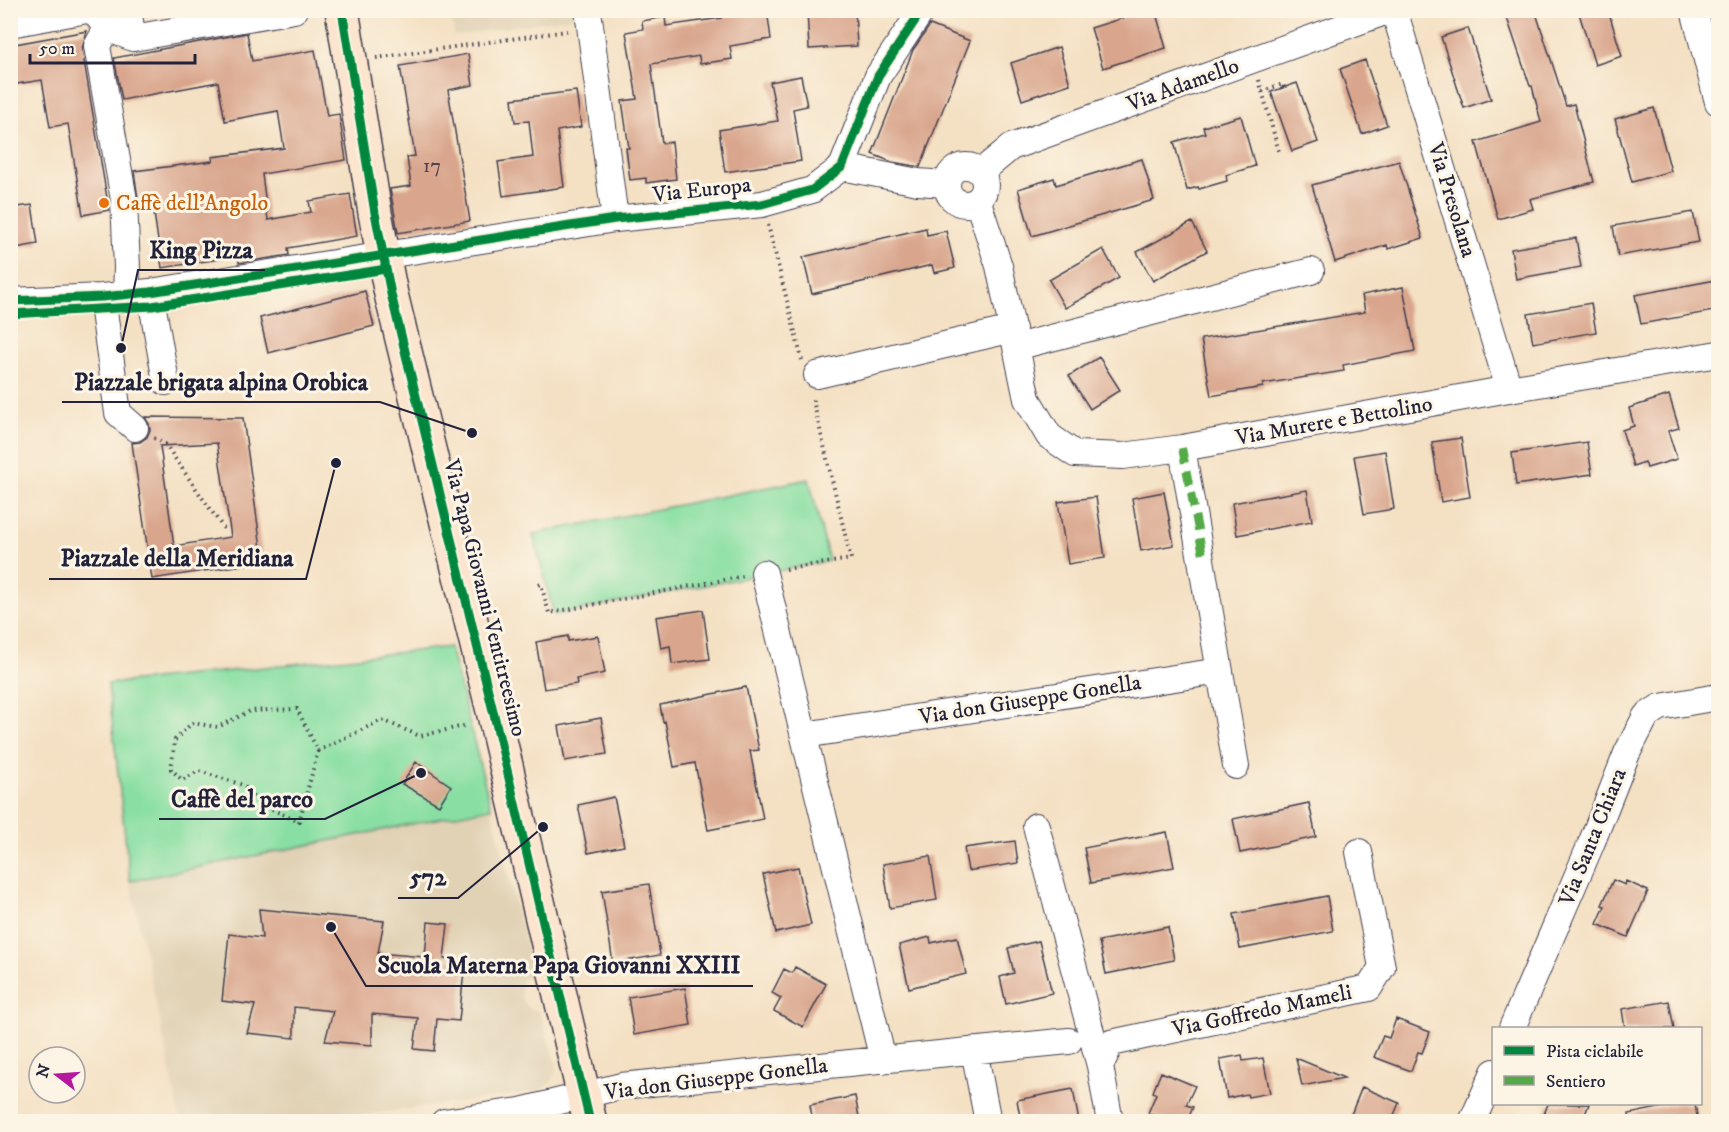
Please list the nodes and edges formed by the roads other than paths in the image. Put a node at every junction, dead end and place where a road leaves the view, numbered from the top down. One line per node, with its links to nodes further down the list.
1 (87, 10): 10 (street)
2 (128, 10): 11 (street)
3 (294, 10): 11 (street)
4 (342, 10): 18 (street, Via Papa Giovanni Ventitreesimo)
5 (922, 10): 13 (street)
6 (1392, 10): 14 (street, Via Adamello); 26 (street, Via Presolana)
7 (1694, 10): 12 (street)
8 (100, 19): 11 (street); 20 (street)
9 (589, 19): 17 (street)
10 (10, 24)
11 (133, 38)
12 (1719, 102)
13 (843, 167): 15 (street); 17 (street, Via Europa)
14 (981, 171): 15 (street); 16 (street, Via Murere e Bettolino)
15 (946, 184): 16 (street)
16 (978, 202): 22 (street, Via Murere e Bettolino)
17 (615, 219): 18 (street, Via Europa)
18 (383, 254): 20 (street, Via Europa); 42 (street, Via Papa Giovanni Ventitreesimo)
19 (1311, 271): 22 (street)
20 (126, 294): 21 (street, Via Europa); 25 (street); 27 (street)
21 (10, 301)
22 (1015, 338): 24 (street); 28 (street, Via Murere e Bettolino)
23 (1719, 354): 26 (street, Via Murere e Bettolino)
24 (810, 377)
25 (166, 382)
26 (1509, 388): 28 (street, Via Murere e Bettolino)
27 (135, 428)
28 (1182, 448): 30 (street)
29 (764, 573): 32 (street)
30 (1220, 671): 32 (street, Via don Giuseppe Gonella); 33 (street)
31 (1719, 697): 36 (street, Via Santa Chiara)
32 (804, 735): 39 (street)
33 (1236, 766)
34 (1036, 826): 40 (street)
35 (1359, 852): 40 (street, Via Goffredo Mameli)
36 (1513, 1027)
37 (1069, 1041): 38 (street, Via don Giuseppe Gonella)
38 (974, 1050): 39 (street, Via don Giuseppe Gonella); 44 (street)
39 (883, 1060): 42 (street, Via don Giuseppe Gonella)
40 (1100, 1066): 45 (street)
41 (1492, 1077): 46 (street)
42 (587, 1109): 43 (street, Via don Giuseppe Gonella)
43 (444, 1122)
44 (988, 1122)
45 (1110, 1122)
46 (1472, 1122)

